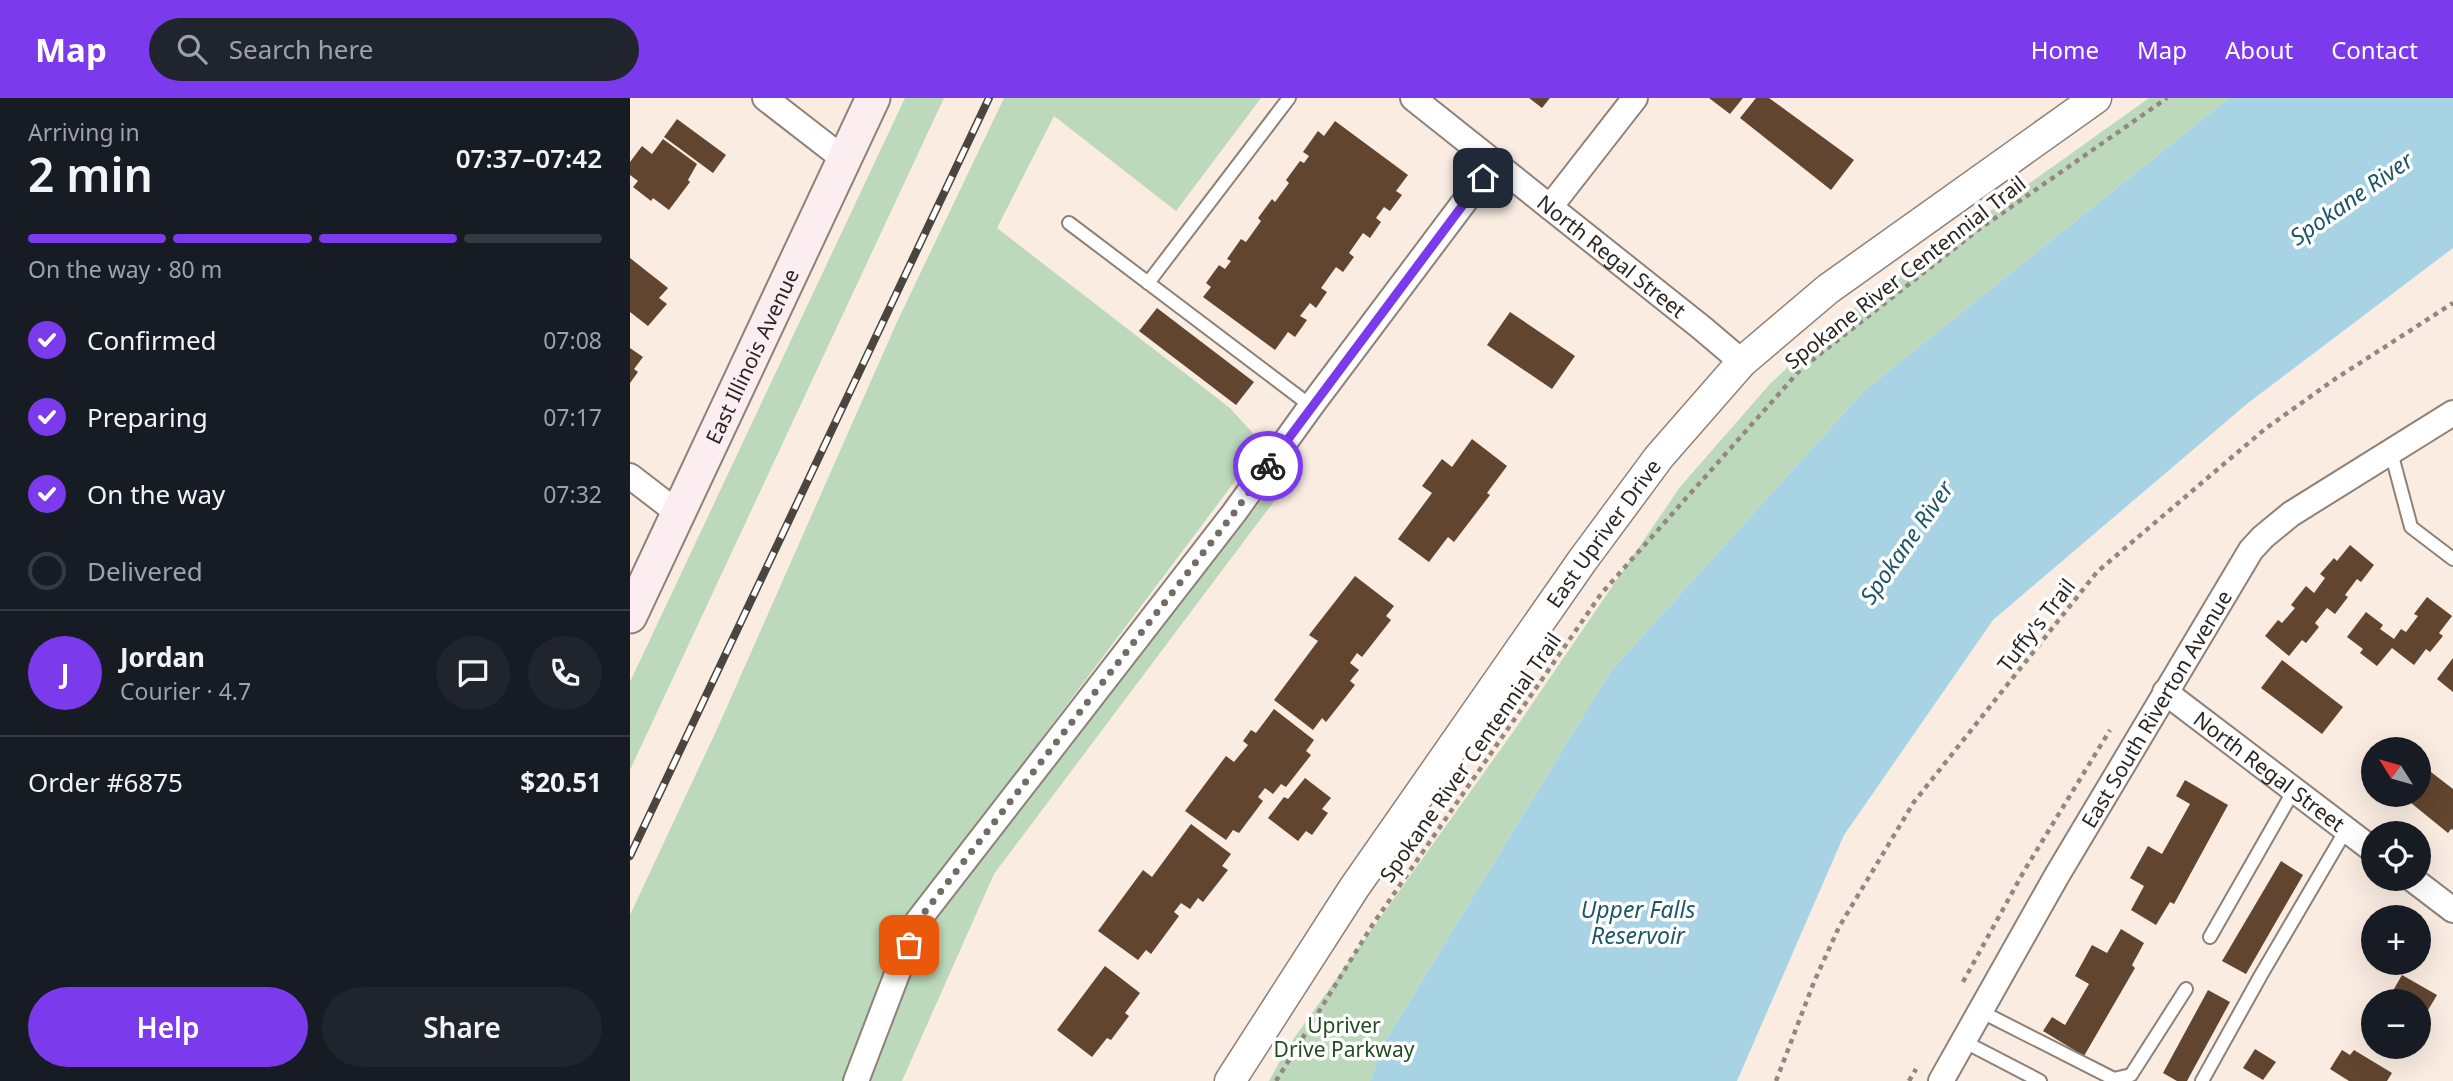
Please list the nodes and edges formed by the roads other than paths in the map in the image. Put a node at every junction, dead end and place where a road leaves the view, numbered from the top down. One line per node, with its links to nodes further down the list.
1 (765, 98): 7 (street)
2 (873, 98): 7 (main road, East Illinois Avenue)
3 (1289, 98): 11 (lane)
4 (1413, 98): 8 (street, North Regal Street)
5 (1635, 98): 9 (street)
6 (2096, 98): 12 (street, East Upriver Drive)
7 (845, 160): 17 (main road, East Illinois Avenue)
8 (1496, 164): 9 (street, North Regal Street); 13 (street)
9 (1550, 207): 12 (street, North Regal Street)
10 (1069, 223): 11 (lane)
11 (1148, 283): 13 (lane)
12 (1742, 362): 31 (street, East Upriver Drive)
13 (1311, 406): 30 (street)
14 (2453, 413): 15 (street, East South Riverton Avenue)
15 (2391, 452): 18 (lane); 20 (street, East South Riverton Avenue)
16 (630, 477): 17 (street)
17 (678, 513): 19 (main road, East Illinois Avenue)
18 (2453, 559)
19 (630, 616)
20 (2165, 692): 21 (street, North Regal Street); 28 (street, East South Riverton Avenue)
21 (2294, 790): 22 (street, North Regal Street); 26 (lane)
22 (2346, 830): 23 (street, North Regal Street); 34 (lane)
23 (2361, 841)
24 (2428, 891): 25 (street)
25 (2453, 910)
26 (2210, 937)
27 (2186, 989): 28 (lane)
28 (1980, 1011): 29 (street, East South Riverton Avenue)
29 (1963, 1041): 32 (street, East South Riverton Avenue); 33 (lane)
30 (856, 1081)
31 (1230, 1081)
32 (1941, 1081)
33 (2040, 1081)
34 (2202, 1081)

